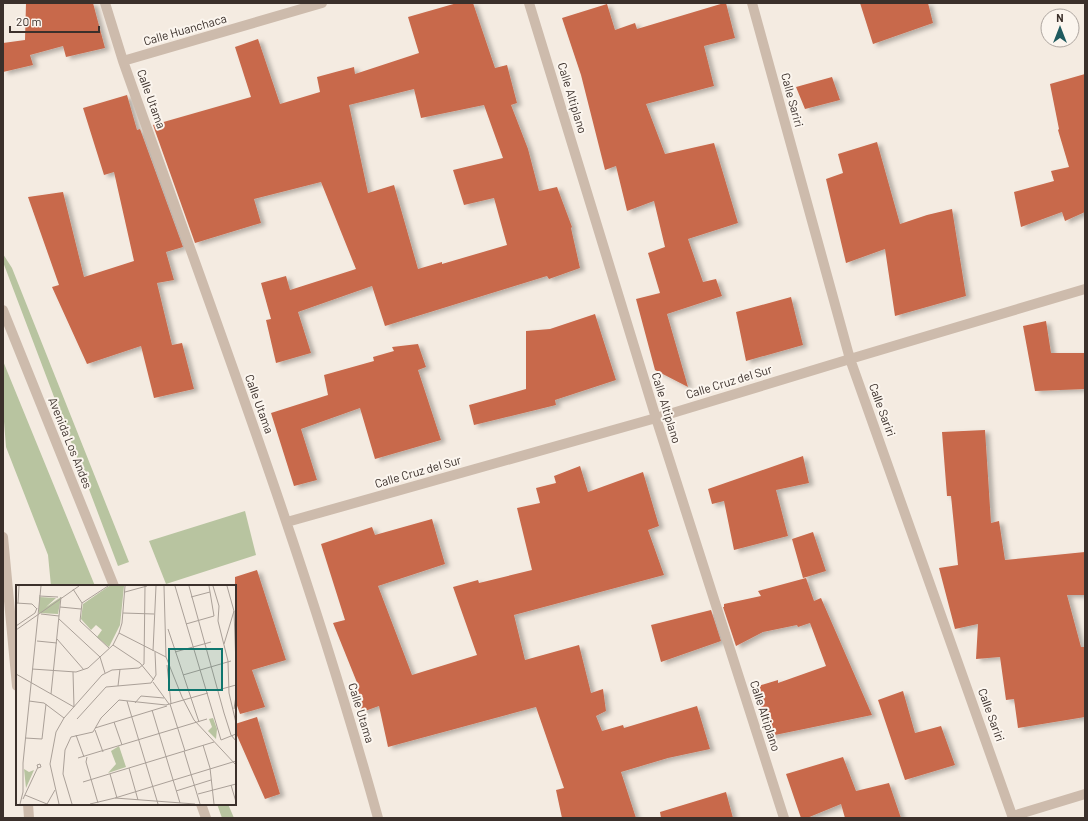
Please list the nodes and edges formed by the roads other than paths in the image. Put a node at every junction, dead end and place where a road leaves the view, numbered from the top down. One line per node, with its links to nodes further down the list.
1 (105, 3): 5 (street, Calle Utama)
2 (322, 3): 5 (street, Calle Huanchaca)
3 (529, 3): 9 (street, Calle Altiplano)
4 (752, 3): 8 (street, Calle Sariri)
5 (124, 61): 10 (street, Calle Utama)
6 (1085, 289): 8 (street, Calle Cruz del Sur)
7 (3, 310): 12 (street, Avenida Los Andes)
8 (850, 358): 9 (street, Calle Cruz del Sur); 17 (street, Calle Sariri)
9 (656, 418): 10 (street, Calle Cruz del Sur); 21 (street, Calle Altiplano)
10 (287, 522): 20 (street, Calle Utama)
11 (3, 536): 13 (street)
12 (114, 585)
13 (16, 675)
14 (1085, 794): 17 (street)
15 (28, 805): 18 (street)
16 (201, 805): 19 (street)
17 (1013, 817)
18 (29, 818)
19 (206, 818)
20 (378, 818)
21 (784, 818)

